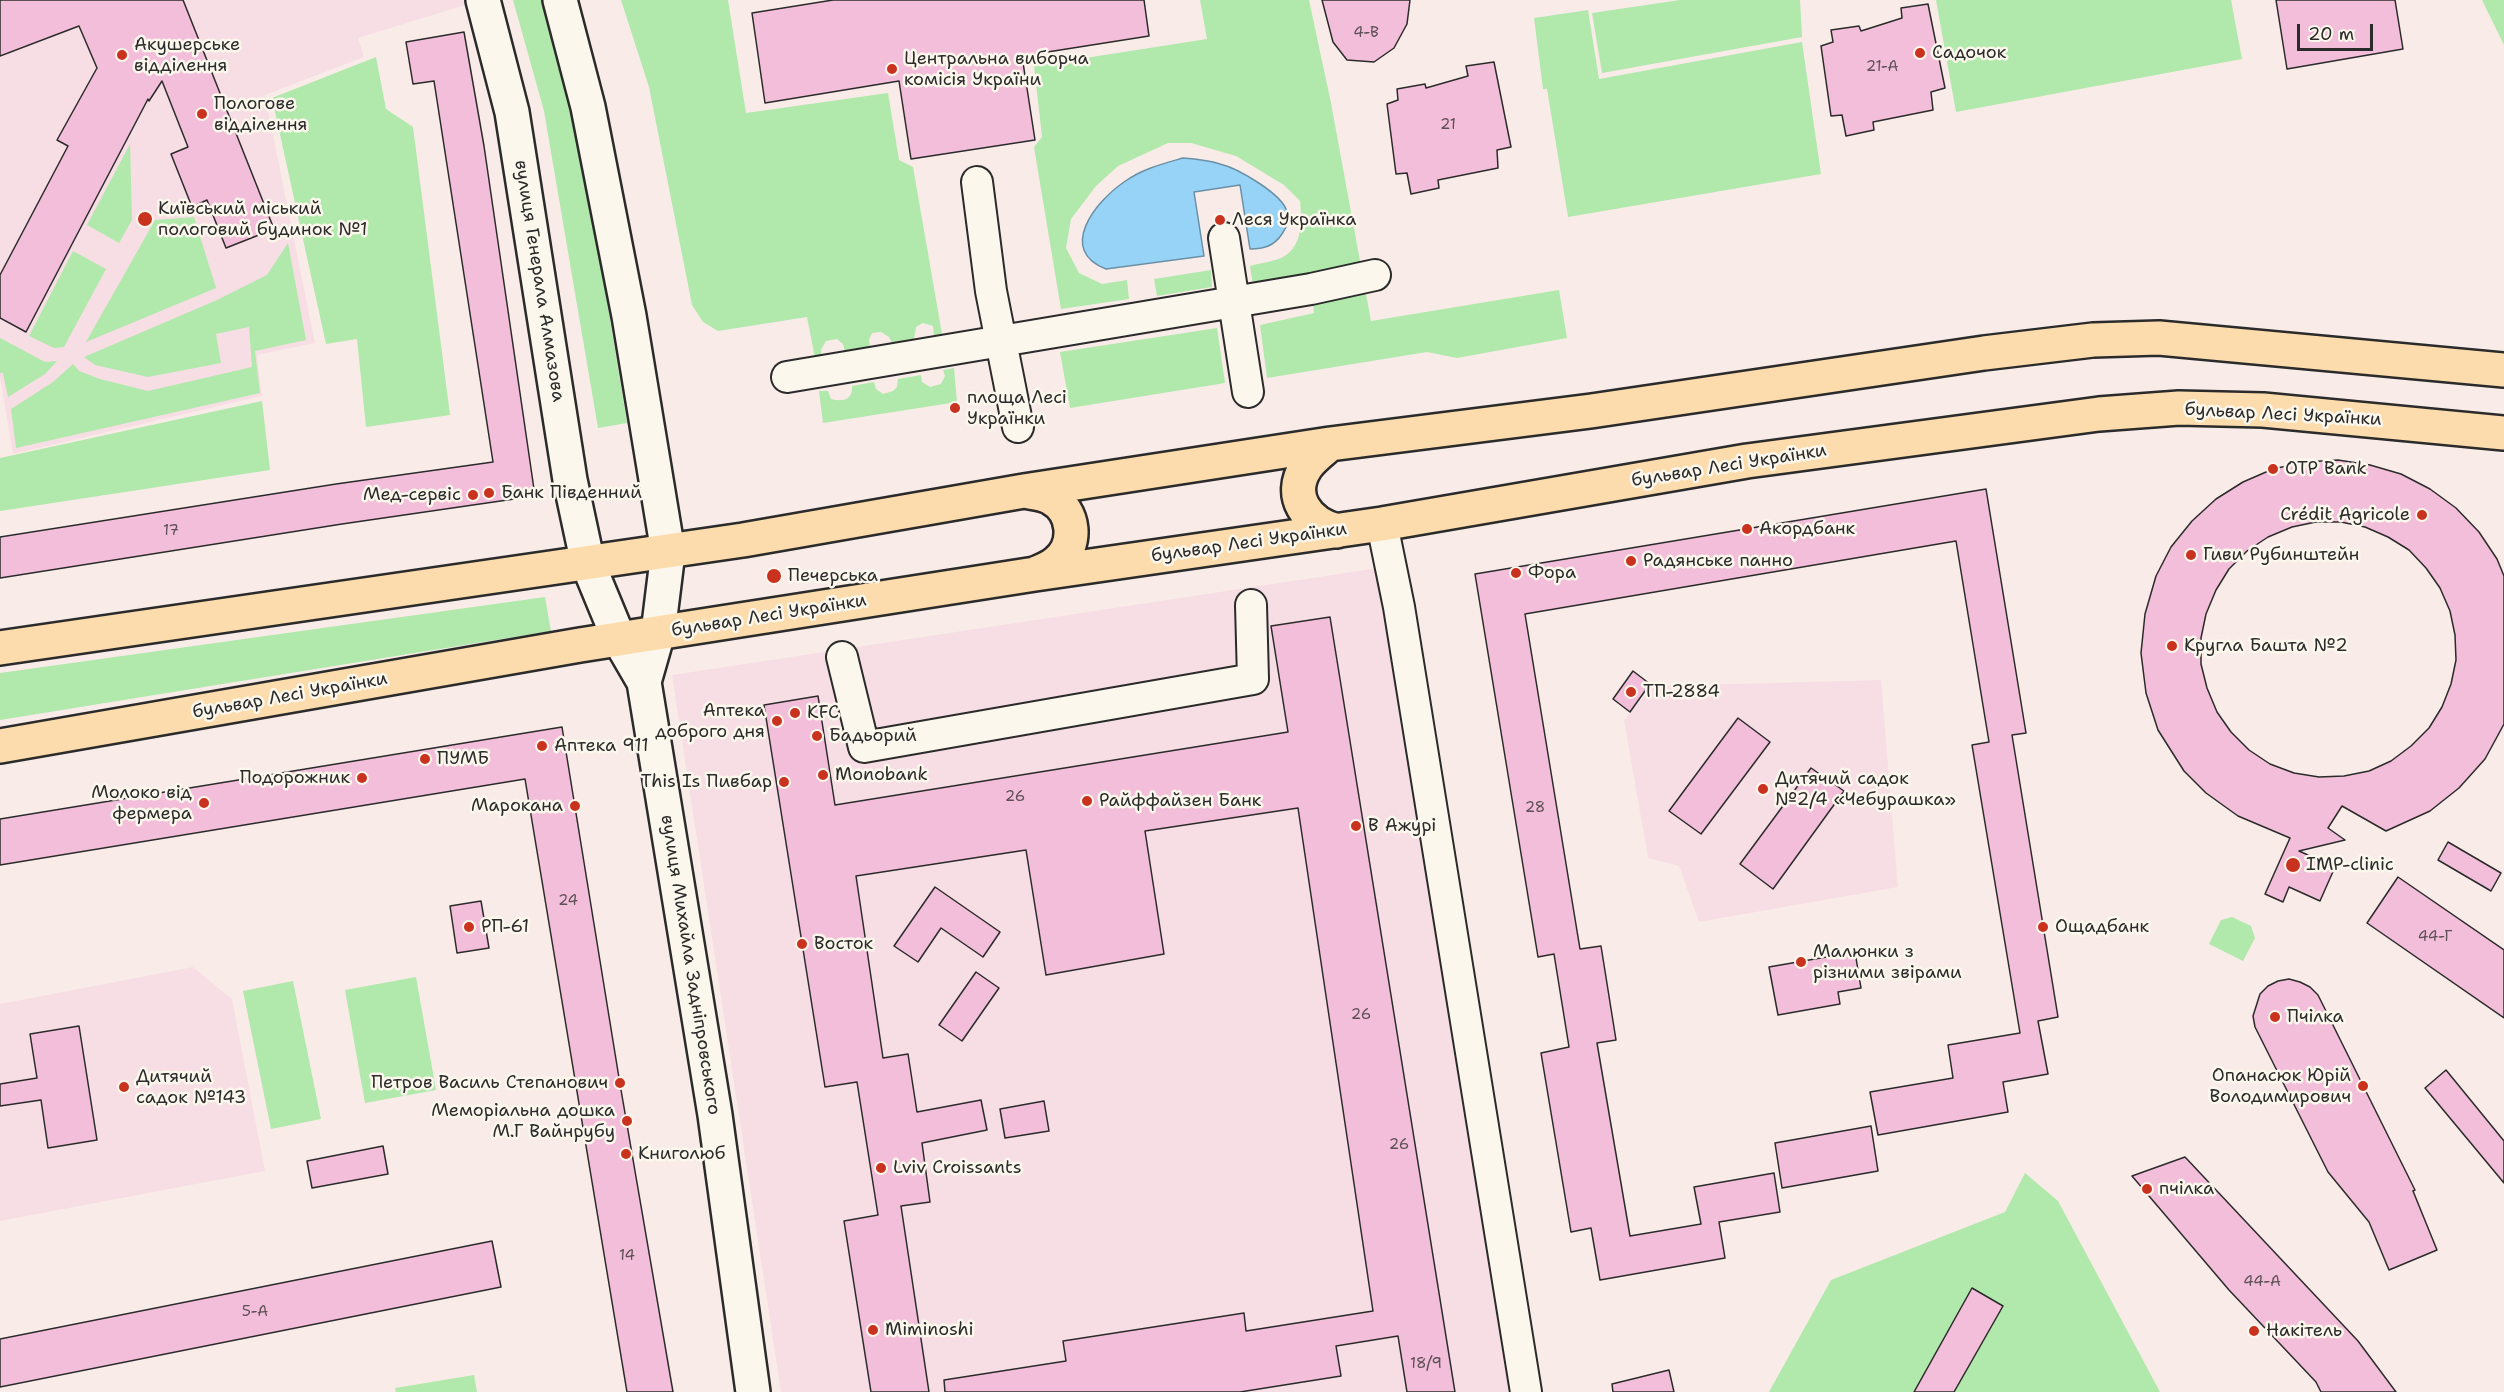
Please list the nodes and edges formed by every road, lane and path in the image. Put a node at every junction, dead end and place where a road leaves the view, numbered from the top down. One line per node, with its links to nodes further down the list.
1 (483, 0): 18 (main road, вулиця Генерала Алмазова)
2 (560, 0): 17 (main road)
3 (977, 182): 7 (street)
4 (1224, 238): 6 (street)
5 (1375, 275): 6 (street)
6 (1233, 302): 7 (street); 10 (street)
7 (1003, 341): 9 (street); 11 (street)
8 (2504, 370): 13 (main road)
9 (787, 377)
10 (1248, 392)
11 (1018, 427)
12 (2504, 433): 15 (main road, бульвар Лесі Українки)
13 (1330, 444): 14 (main road); 16 (main road)
14 (1024, 491): 17 (main road); 19 (main road)
15 (1382, 524): 16 (main road, бульвар Лесі Українки); 28 (street)
16 (1337, 531): 19 (main road, бульвар Лесі Українки)
17 (668, 552): 18 (main road); 21 (main road)
18 (588, 564): 22 (main road); 23 (main road)
19 (1035, 574): 21 (main road, бульвар Лесі Українки)
20 (1251, 605): 24 (street)
21 (658, 633): 22 (main road, бульвар Лесі Українки); 25 (main road, вулиця Михайла Задніпровського)
22 (619, 639): 25 (main road, вулиця Михайла Задніпровського); 26 (main road, бульвар Лесі Українки)
23 (0, 648)
24 (842, 657)
25 (644, 682): 27 (main road, вулиця Михайла Задніпровського)
26 (0, 746)
27 (753, 1392)
28 (1526, 1392)

